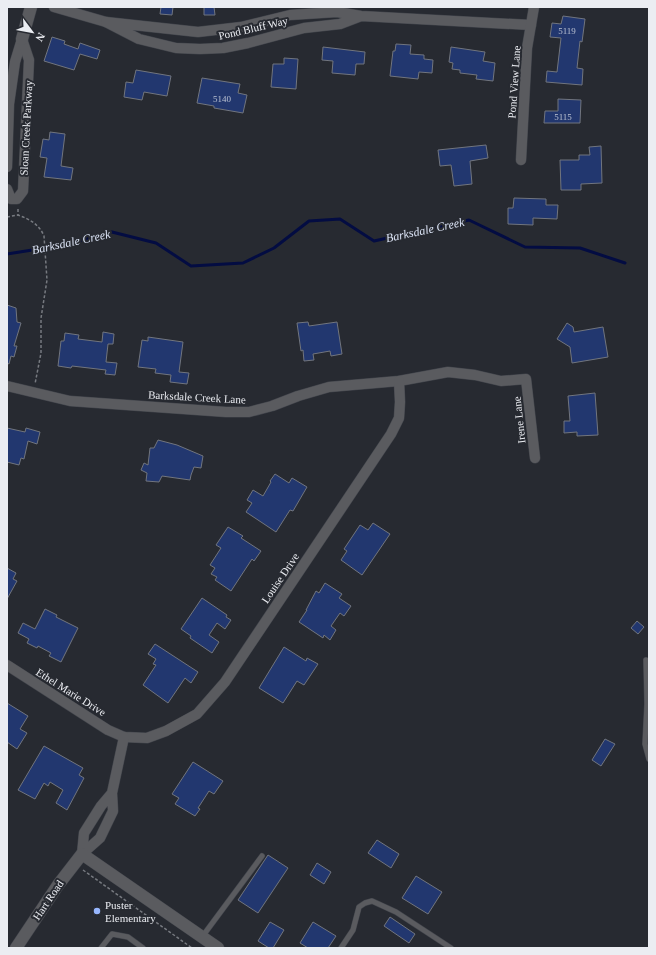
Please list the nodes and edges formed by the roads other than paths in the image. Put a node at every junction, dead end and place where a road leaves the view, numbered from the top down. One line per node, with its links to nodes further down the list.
1 (31, 7): 7 (street, Sloan Creek Parkway)
2 (54, 7): 5 (street, Pond Bluff Way)
3 (534, 7): 6 (street, Pond View Lane)
4 (361, 16): 5 (street, Pond Bluff Way); 5 (street, Pond Bluff Way); 6 (street, Pond Bluff Way)
5 (106, 22)
6 (531, 25): 8 (street, Pond View Lane)
7 (22, 39): 9 (street, Sloan Creek Parkway); 10 (street, Sloan Creek Parkway)
8 (520, 160)
9 (7, 167)
10 (7, 189)
11 (526, 379): 12 (street, Barksdale Creek Lane); 14 (street, Irene Lane)
12 (399, 381): 13 (street, Barksdale Creek Lane); 17 (street, Louise Drive)
13 (7, 386)
14 (535, 458)
15 (646, 660): 18 (lane)
16 (7, 665): 17 (street, Ethel Marie Drive)
17 (124, 736): 19 (street)
18 (649, 759)
19 (112, 793): 20 (street); 20 (street)
20 (82, 854): 22 (street); 23 (street, Hart Road)
21 (262, 856): 22 (lane)
22 (202, 937): 26 (street)
23 (16, 948)
24 (101, 948): 25 (lane)
25 (143, 948)
26 (218, 948)
27 (341, 948): 28 (lane)
28 (451, 948)

